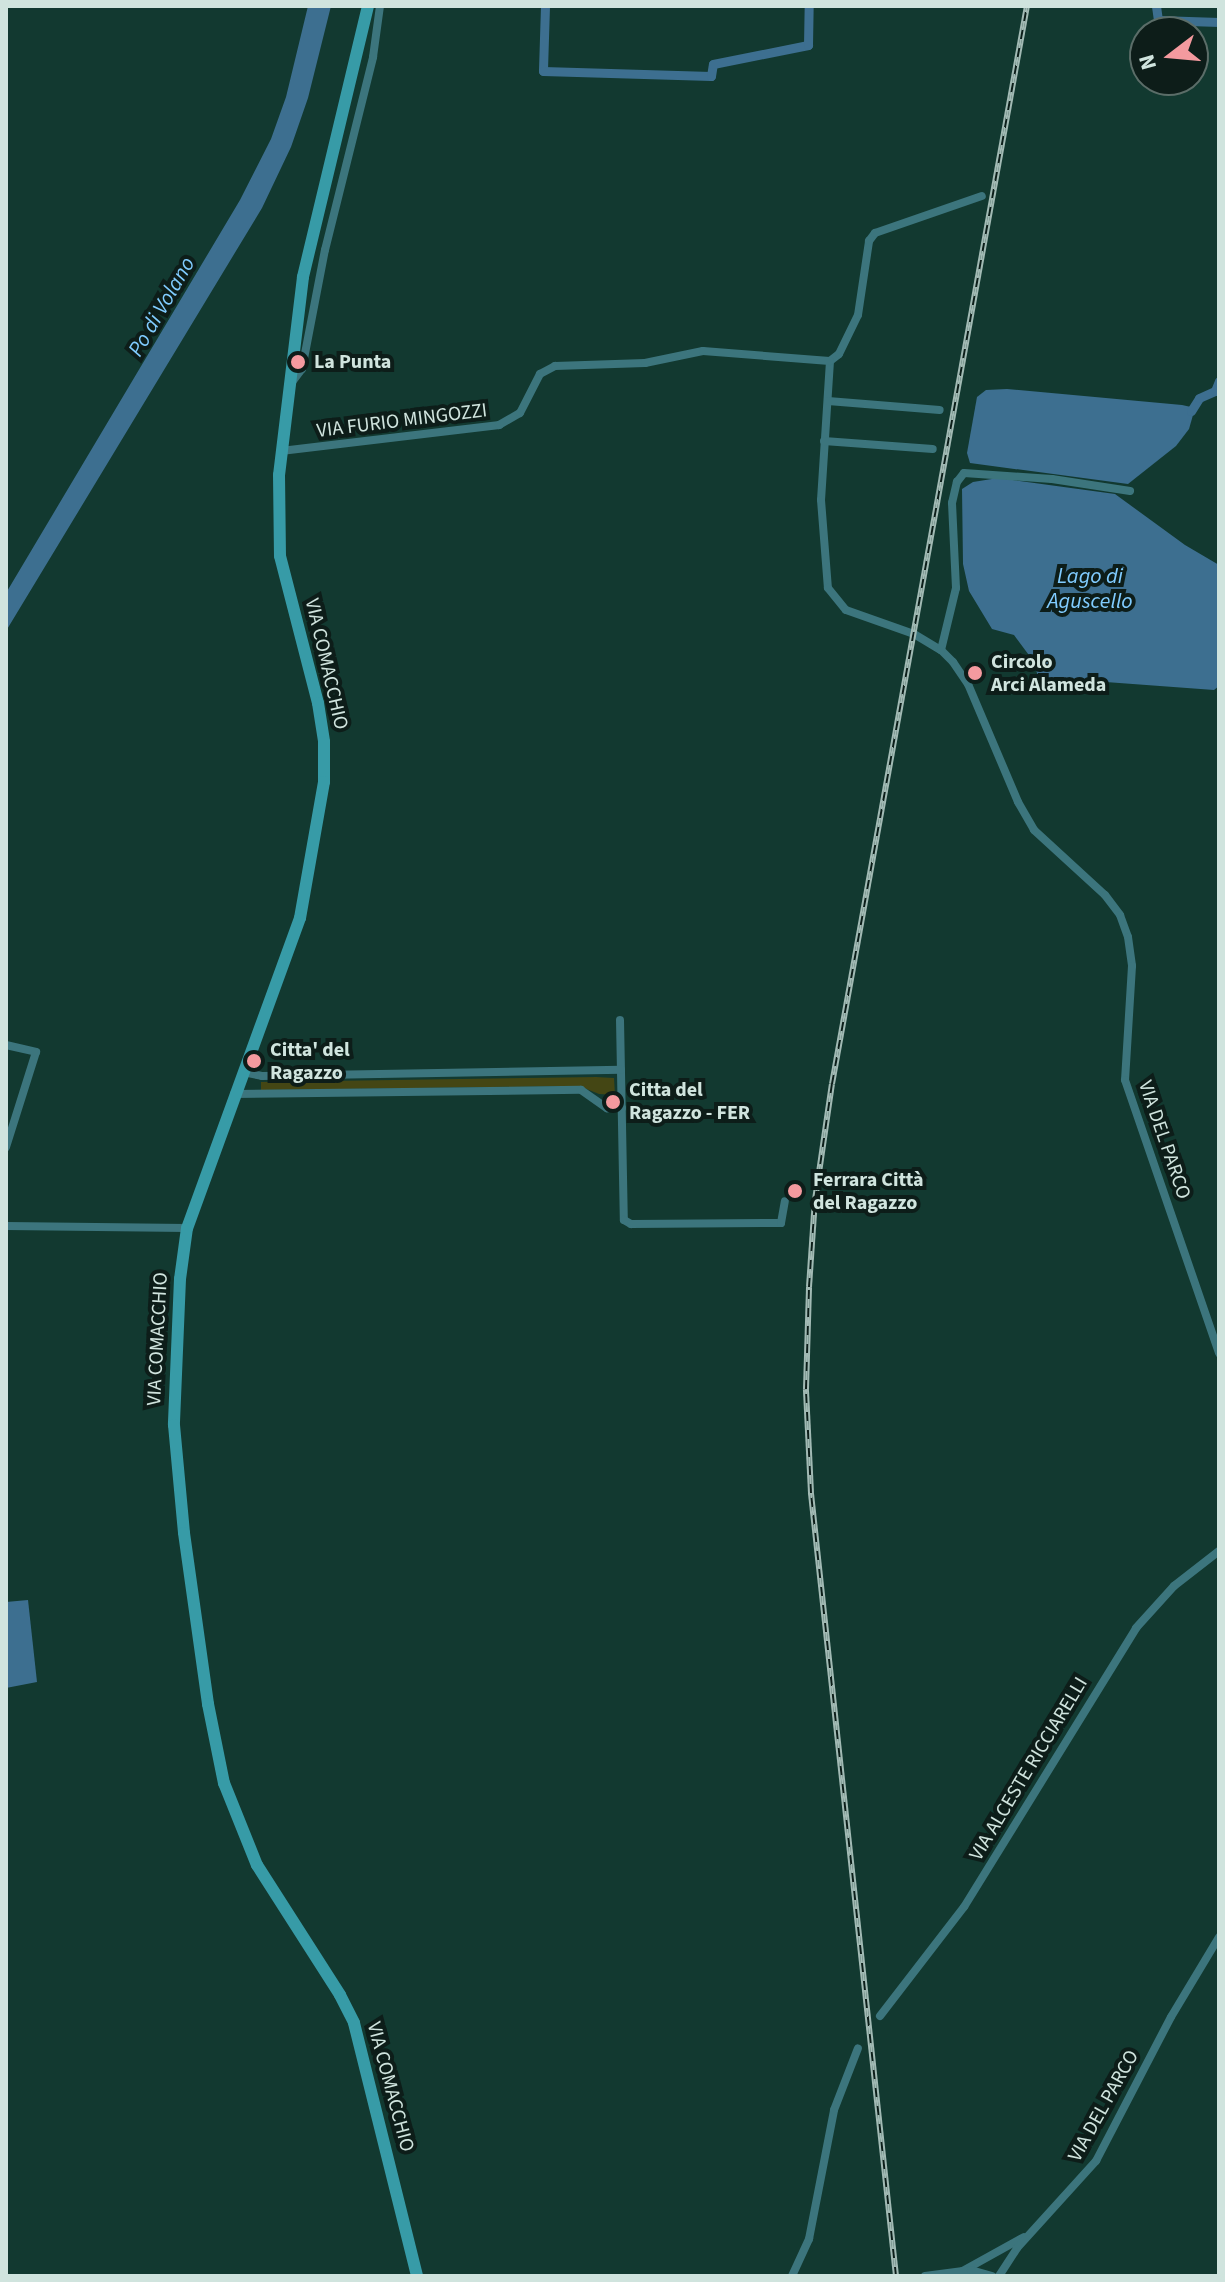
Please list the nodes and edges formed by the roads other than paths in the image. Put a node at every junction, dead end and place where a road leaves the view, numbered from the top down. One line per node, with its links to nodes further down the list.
1 (368, 6): 5 (main road, VIA COMACCHIO)
2 (380, 6): 5 (street, VIA COMACCHIO)
3 (982, 196): 4 (street)
4 (830, 361): 6 (street, VIA DEL PARCO); 10 (street, VIA FURIO MINGOZZI)
5 (288, 387): 10 (main road, VIA COMACCHIO)
6 (828, 401): 7 (street); 8 (street, VIA DEL PARCO)
7 (940, 410)
8 (824, 441): 9 (street); 12 (street, VIA DEL PARCO)
9 (933, 449)
10 (281, 451): 16 (main road, VIA COMACCHIO)
11 (1130, 491): 12 (street)
12 (941, 650): 23 (street, VIA DEL PARCO)
13 (620, 1020): 15 (street)
14 (6, 1045): 19 (street)
15 (621, 1070): 16 (street); 18 (street)
16 (243, 1072): 17 (main road, VIA COMACCHIO)
17 (234, 1094): 18 (street); 22 (main road, VIA COMACCHIO)
18 (622, 1108): 20 (street)
19 (6, 1147)
20 (785, 1201)
21 (6, 1226): 22 (street)
22 (187, 1228): 30 (main road, VIA COMACCHIO)
23 (1219, 1353)
24 (1219, 1551): 26 (street, VIA ALCESTE RICCIARELLI)
25 (1219, 1937): 28 (street, VIA DEL PARCO)
26 (880, 2016)
27 (858, 2048): 31 (street)
28 (1031, 2233): 29 (street); 34 (street, VIA DEL PARCO)
29 (962, 2274): 32 (street); 33 (street)
30 (417, 2276)
31 (792, 2276)
32 (925, 2276)
33 (992, 2276)
34 (999, 2276)

